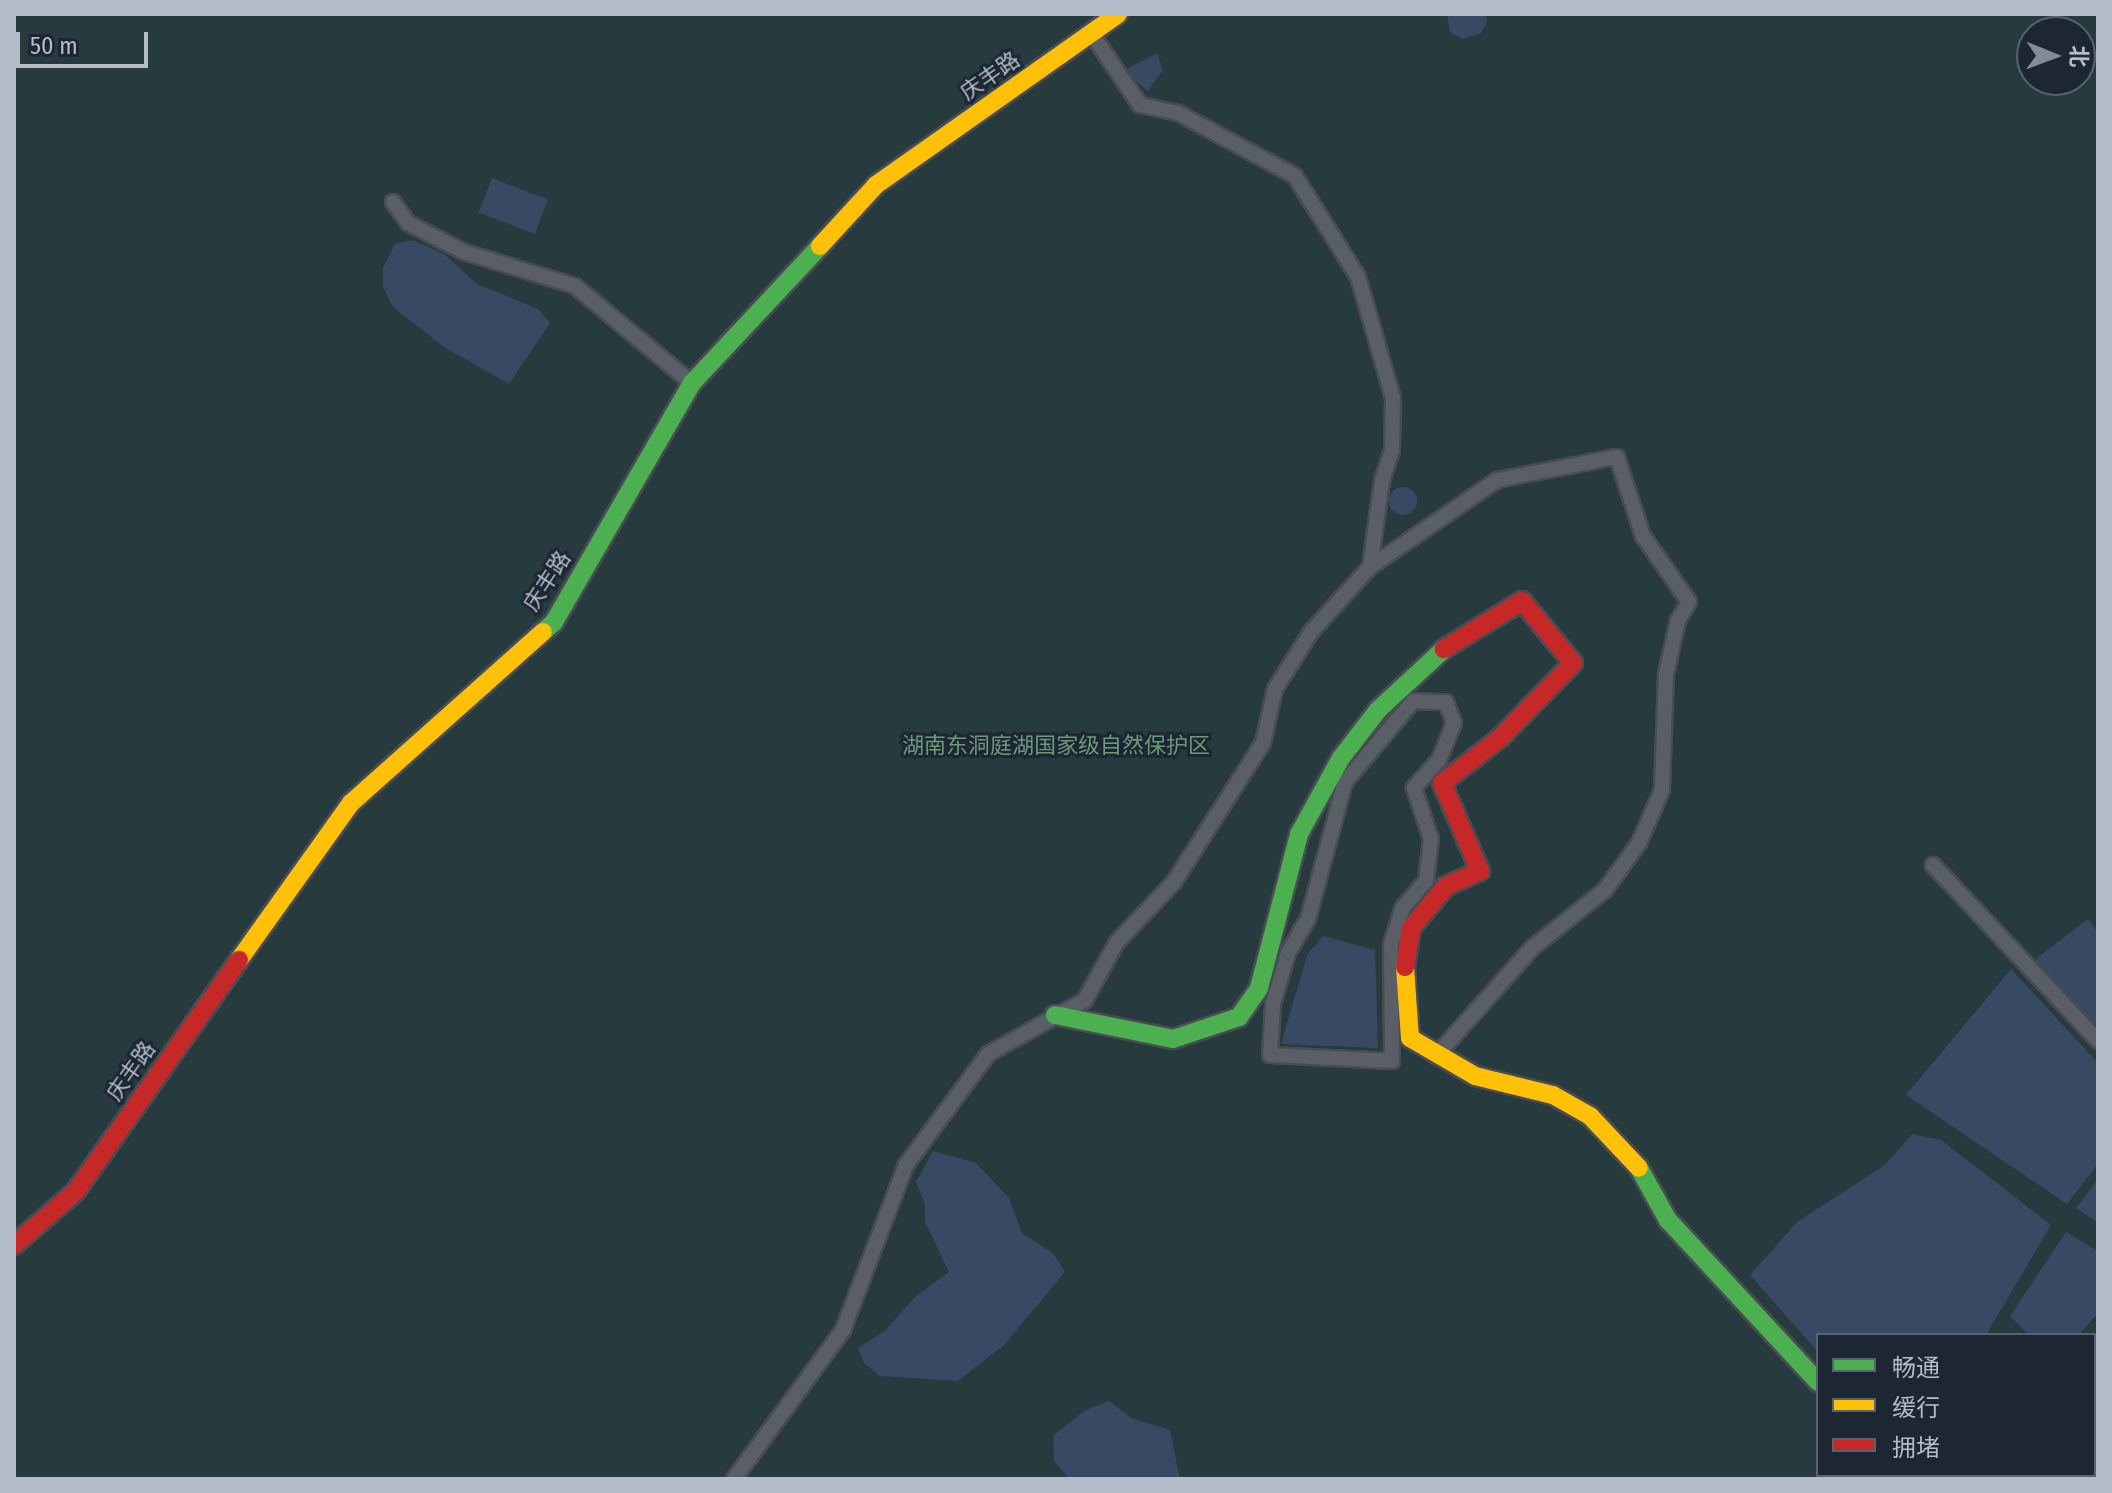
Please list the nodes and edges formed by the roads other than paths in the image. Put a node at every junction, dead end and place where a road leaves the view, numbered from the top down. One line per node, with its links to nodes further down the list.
1 (1118, 14): 2 (street, 庆丰路)
2 (1091, 33): 4 (street, 庆丰路); 5 (street)
3 (393, 202): 4 (street)
4 (692, 383): 11 (street, 庆丰路)
5 (1370, 567): 8 (street); 10 (street)
6 (1933, 865): 9 (street)
7 (1391, 944): 7 (street)
8 (1055, 1015): 10 (street); 13 (street)
9 (2098, 1041)
10 (1436, 1056): 12 (street)
11 (14, 1245)
12 (1816, 1380)
13 (734, 1479)

